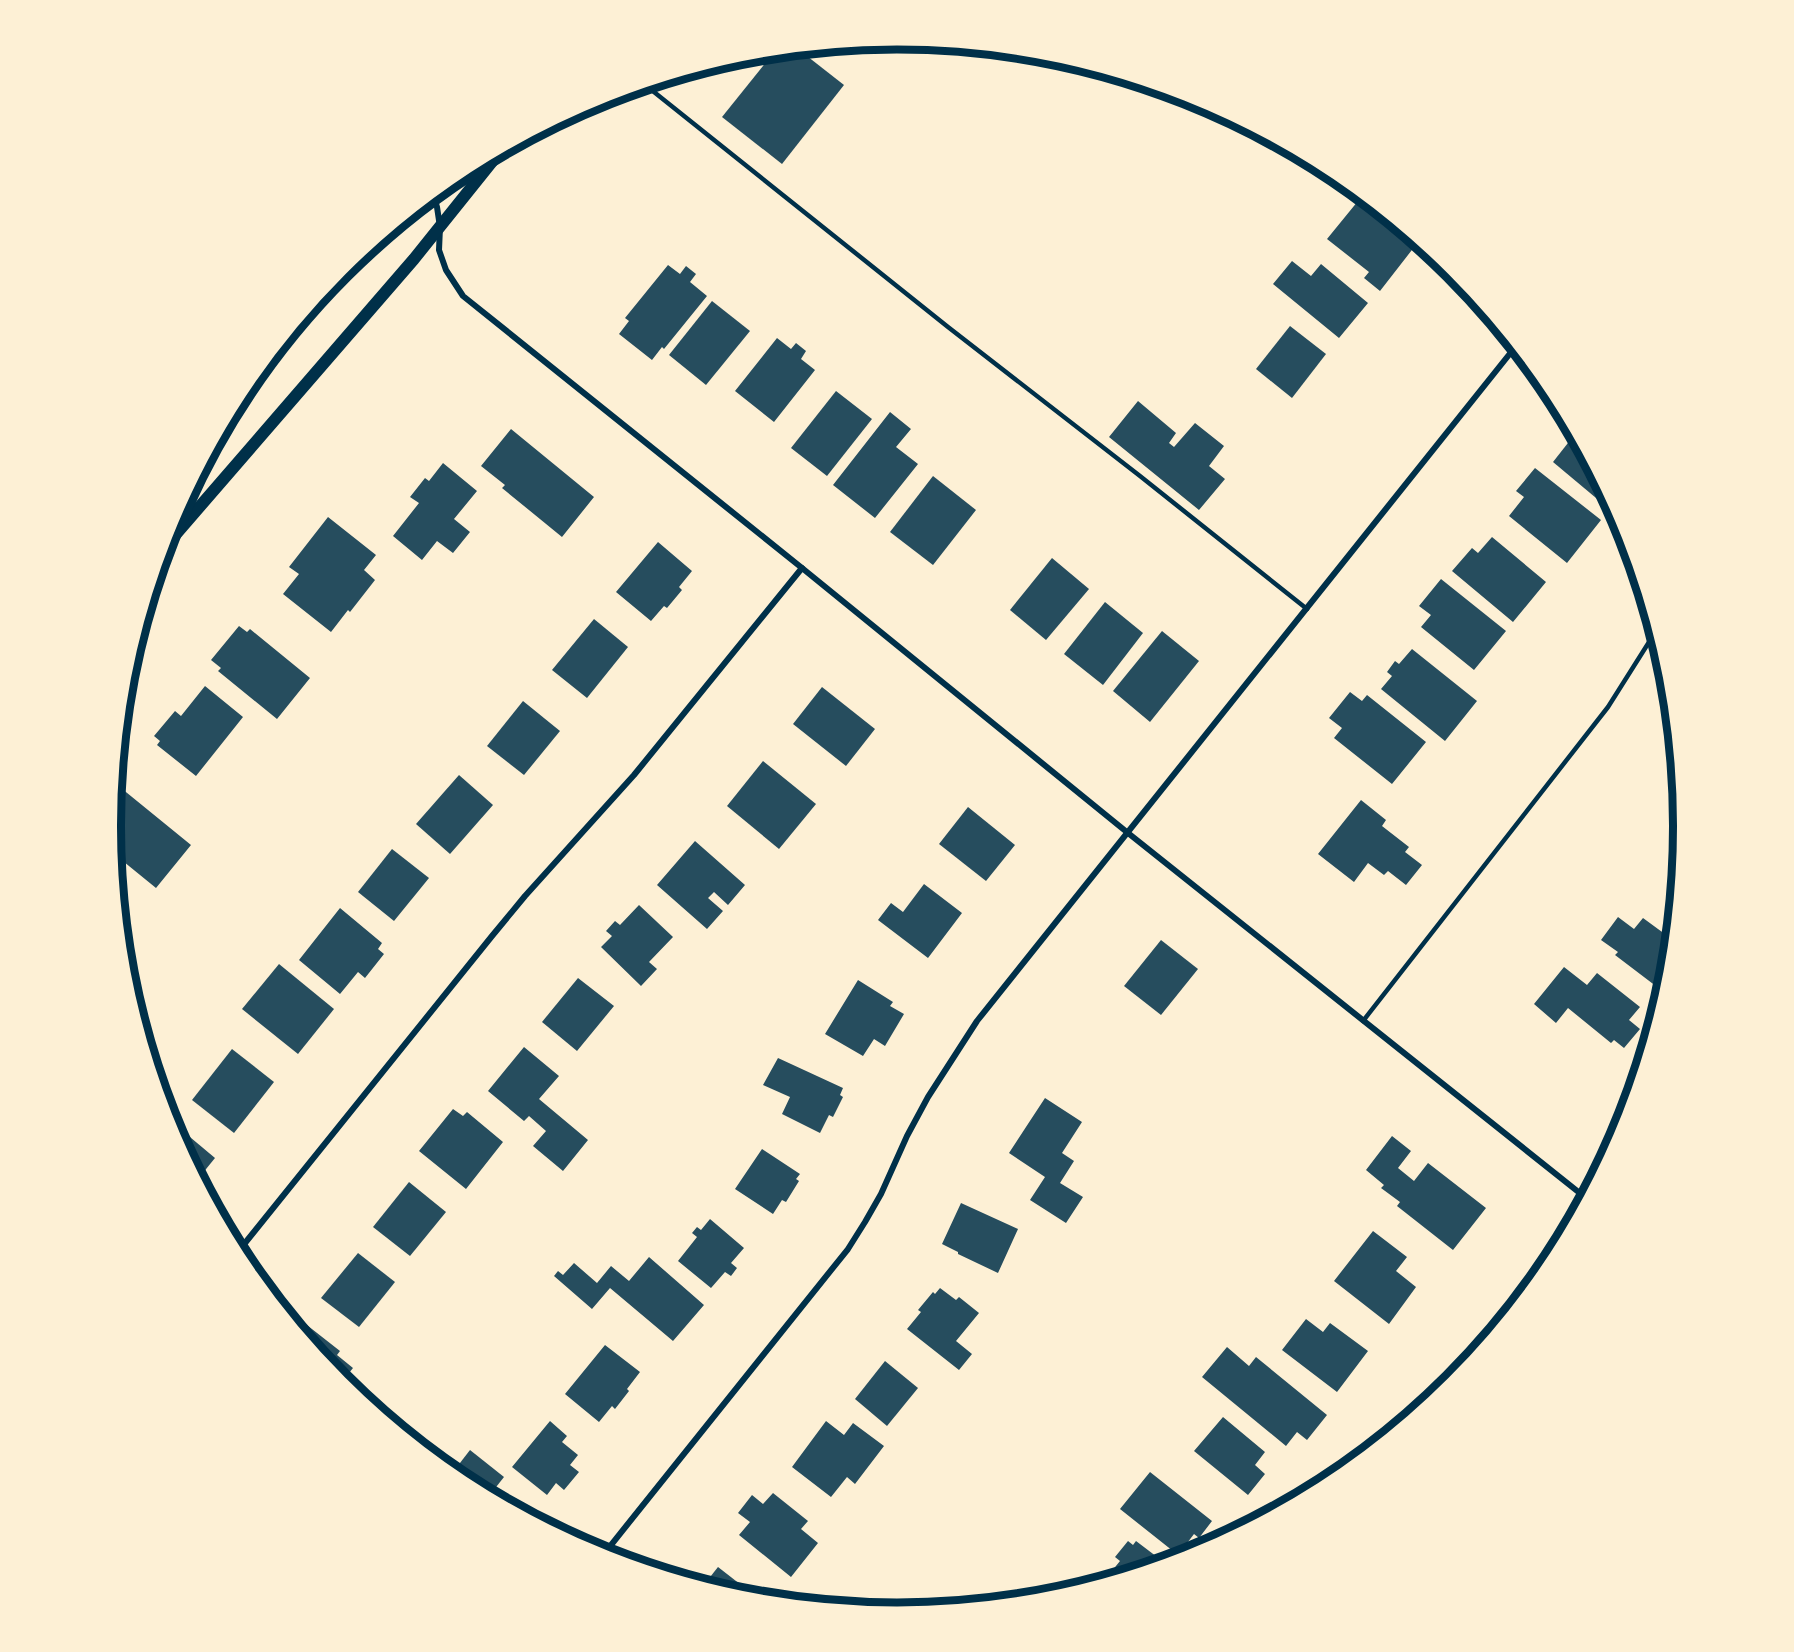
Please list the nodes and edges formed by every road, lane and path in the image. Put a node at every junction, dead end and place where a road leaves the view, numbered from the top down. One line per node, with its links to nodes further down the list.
1 (651, 90): 8 (lane)
2 (488, 167): 4 (main road)
3 (436, 202): 4 (street)
4 (440, 227): 6 (main road); 7 (street)
5 (1512, 351): 8 (street)
6 (180, 530)
7 (802, 568): 10 (street); 13 (street)
8 (1307, 609): 10 (street)
9 (1651, 640): 11 (lane)
10 (1128, 833): 11 (street); 14 (street)
11 (1363, 1021): 12 (street)
12 (1580, 1193)
13 (244, 1245)
14 (610, 1547)

